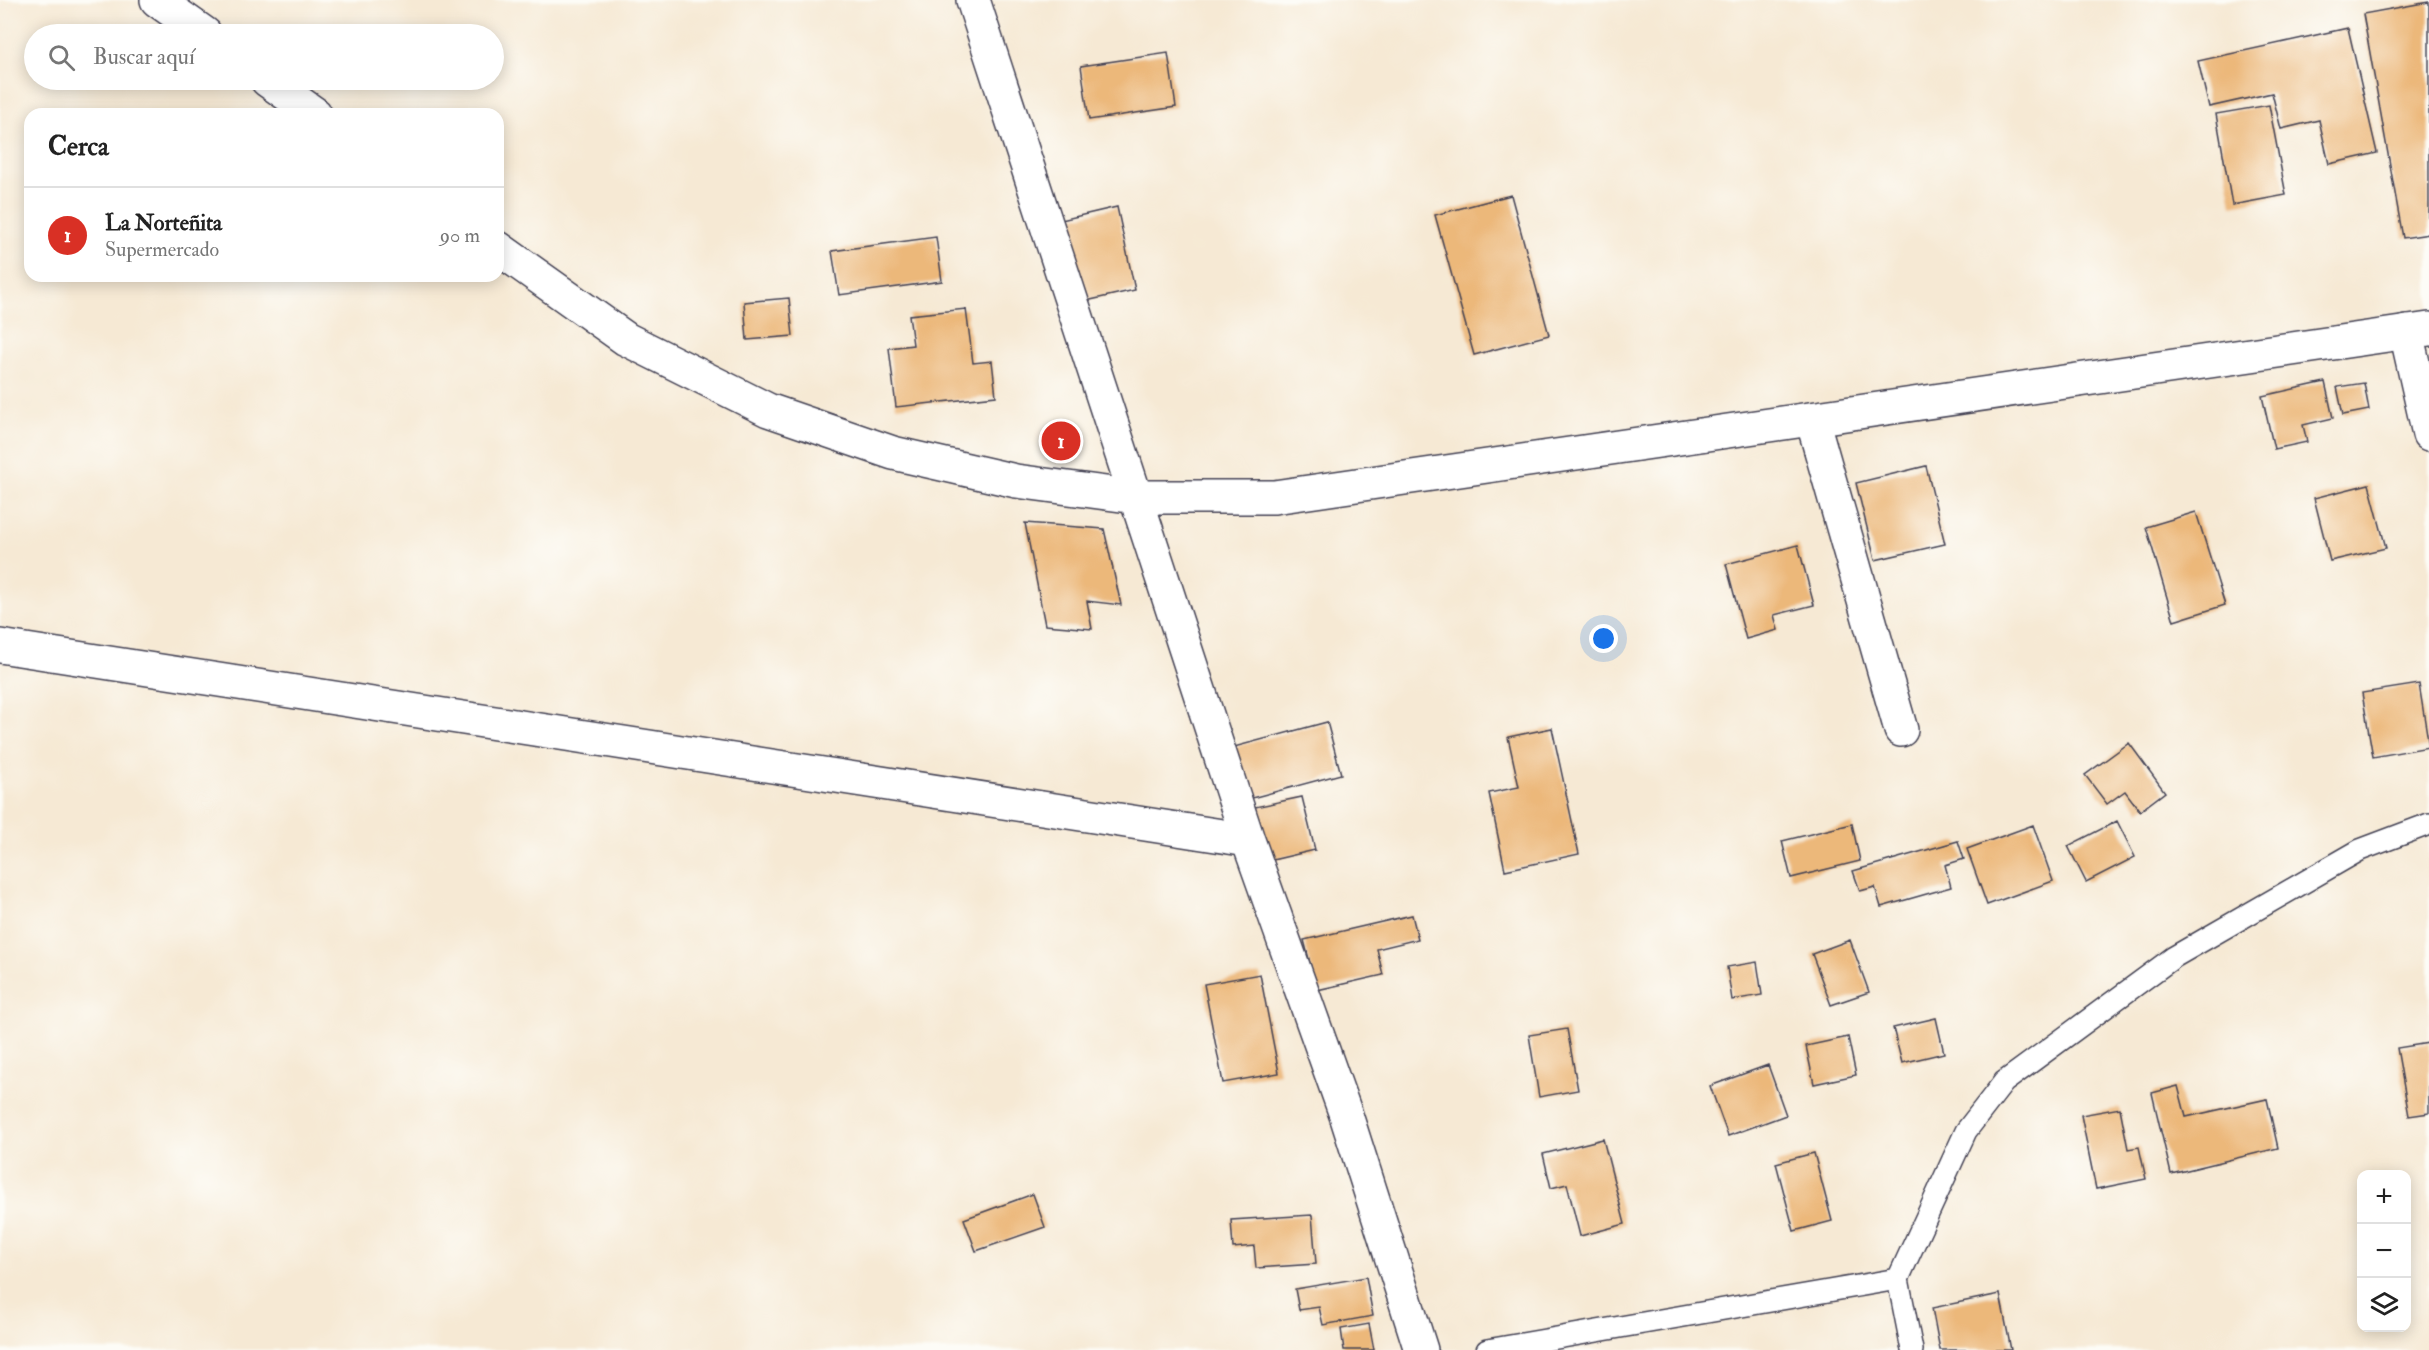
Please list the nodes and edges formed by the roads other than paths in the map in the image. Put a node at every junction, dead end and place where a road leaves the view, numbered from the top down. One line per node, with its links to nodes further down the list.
1 (158, 0): 3 (street)
2 (973, 0): 10 (street)
3 (191, 24)
4 (281, 90): 5 (street)
5 (307, 108)
6 (504, 252): 10 (street)
7 (2417, 331): 8 (street); 9 (street)
8 (1812, 419): 10 (street); 12 (street)
9 (2429, 434)
10 (1136, 497): 14 (street)
11 (0, 646): 14 (street)
12 (1902, 730)
13 (2429, 824): 15 (lane)
14 (1248, 840): 16 (street)
15 (1899, 1279): 17 (lane); 18 (lane)
16 (1421, 1350)
17 (1487, 1350)
18 (1912, 1350)

